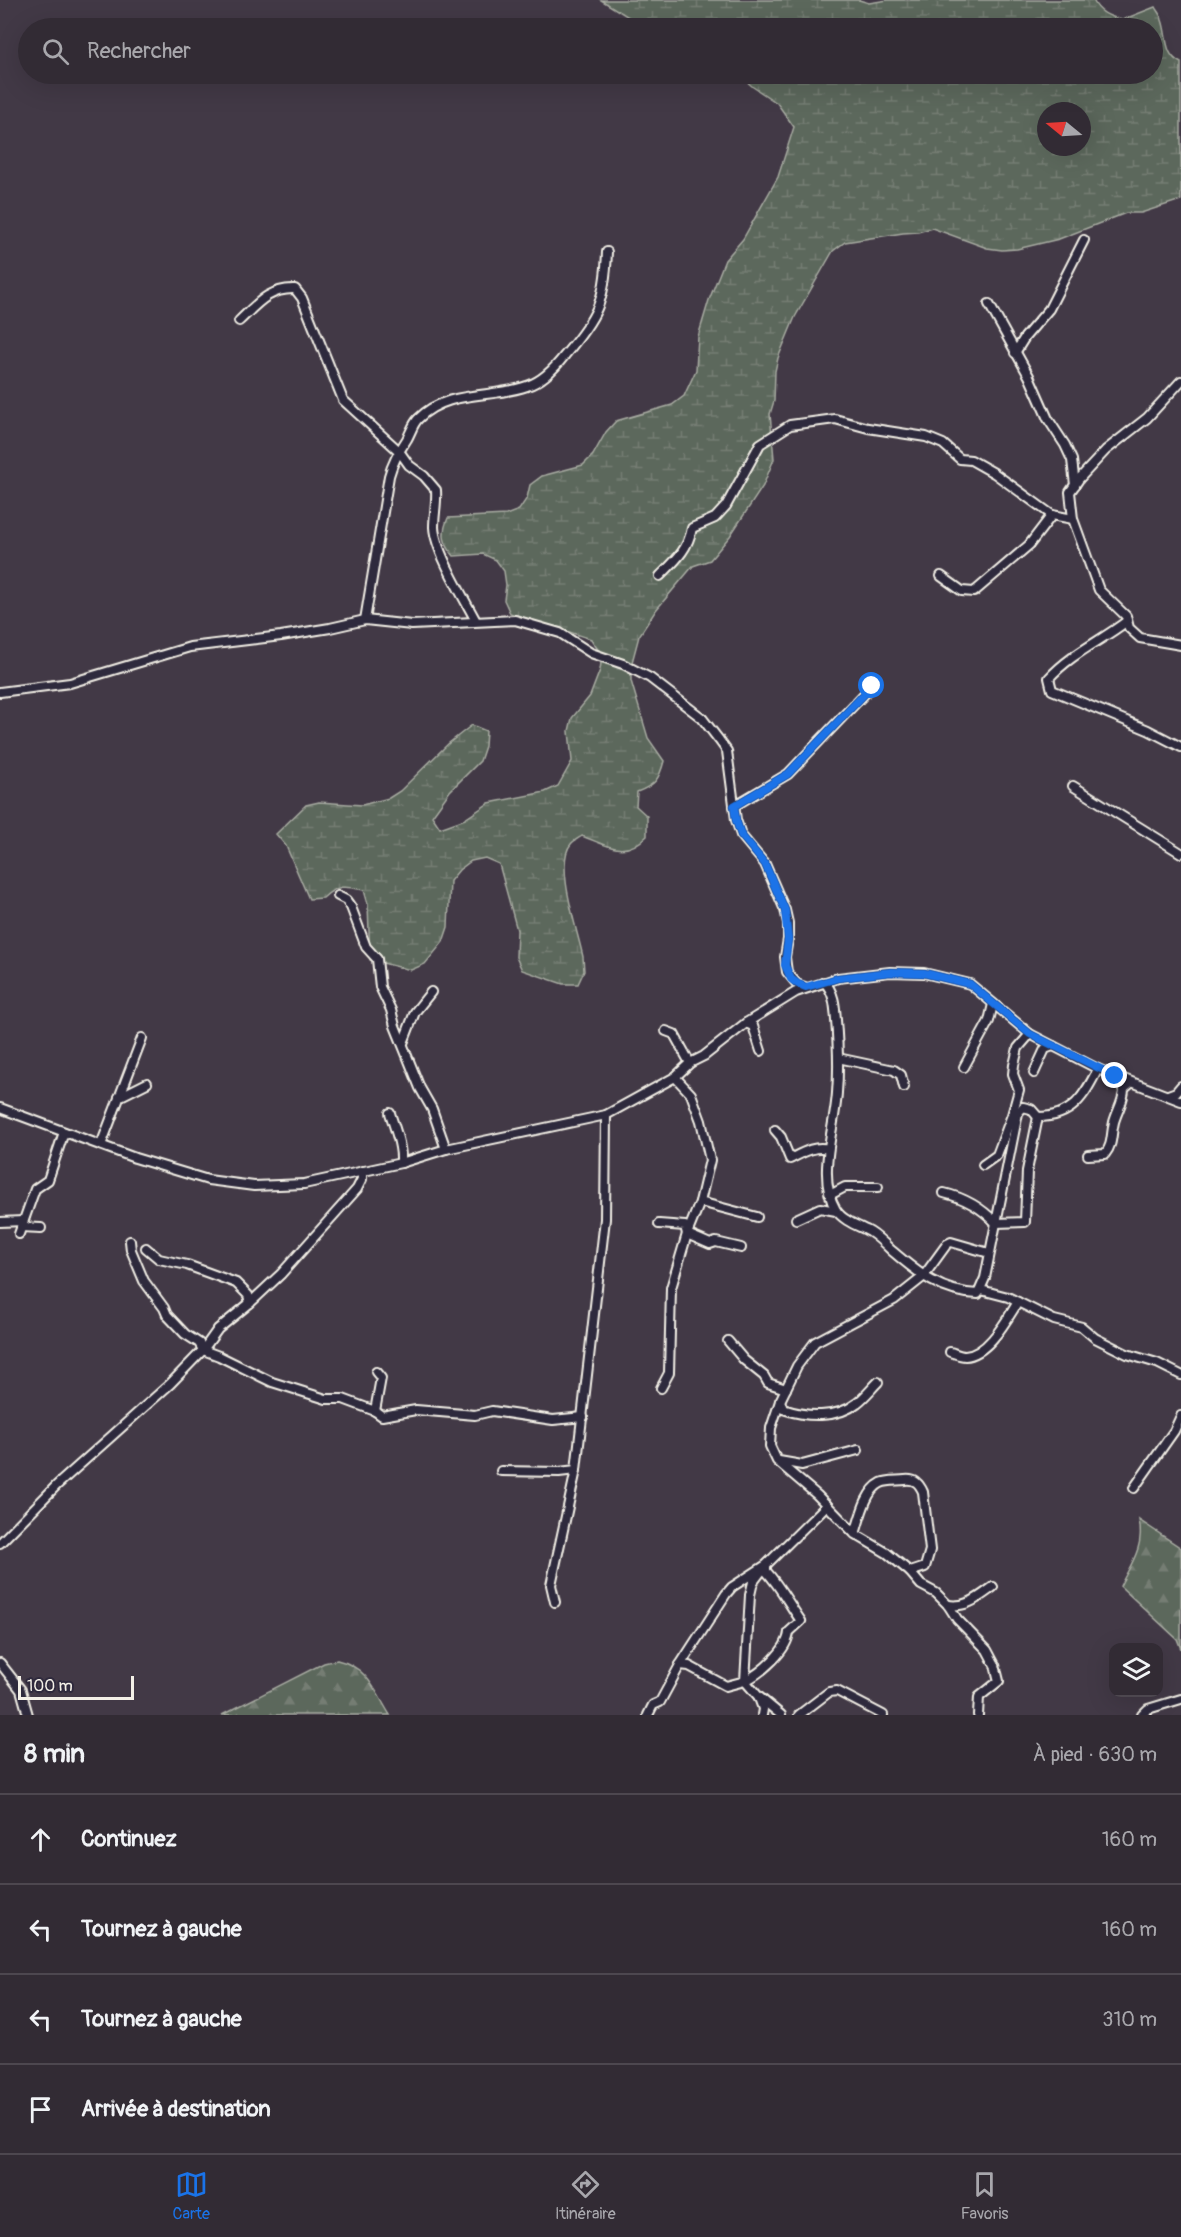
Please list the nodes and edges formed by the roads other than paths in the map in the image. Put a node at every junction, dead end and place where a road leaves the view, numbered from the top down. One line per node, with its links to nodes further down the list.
1 (1084, 240): 5 (street)
2 (607, 252): 7 (street)
3 (989, 304): 5 (street)
4 (239, 321): 7 (street)
5 (1015, 353): 8 (street)
6 (1181, 381): 8 (street)
7 (399, 451): 13 (street); 14 (street)
8 (1075, 485): 10 (street)
9 (1052, 515): 10 (street); 11 (street); 12 (street)
10 (1073, 519): 15 (street)
11 (660, 576)
12 (941, 576)
13 (365, 620): 14 (street); 18 (street)
14 (476, 621): 21 (street)
15 (1127, 621): 16 (street); 19 (street)
16 (1181, 645)
17 (872, 686): 21 (street)
18 (0, 692)
19 (1181, 747)
20 (1073, 786): 22 (street)
21 (734, 806): 25 (street)
22 (1181, 853)
23 (338, 896): 32 (street)
24 (824, 982): 25 (street); 27 (street); 35 (street)
25 (806, 987): 28 (street)
26 (431, 992): 32 (street)
27 (993, 1004): 30 (street); 37 (street)
28 (746, 1023): 34 (street); 36 (street)
29 (666, 1031): 36 (street)
30 (1030, 1034): 33 (street); 61 (street)
31 (142, 1038): 46 (street)
32 (403, 1044): 57 (street)
33 (1053, 1046): 38 (street); 39 (street)
34 (761, 1051)
35 (838, 1058): 44 (street); 58 (street)
36 (690, 1063): 40 (street)
37 (964, 1067)
38 (1098, 1069): 42 (street); 51 (street)
39 (1034, 1073)
40 (675, 1077): 50 (street); 66 (street)
41 (147, 1083): 46 (street)
42 (1131, 1083): 45 (street); 59 (street)
43 (1181, 1086): 45 (street)
44 (904, 1087)
45 (1168, 1095): 47 (street)
46 (120, 1097): 53 (street)
47 (1181, 1101)
48 (0, 1108): 55 (street)
49 (390, 1113): 60 (street)
50 (606, 1115): 57 (street); 95 (street)
51 (1038, 1117): 71 (street); 71 (street)
52 (122, 1119): 53 (street)
53 (111, 1121): 56 (street)
54 (775, 1130): 58 (street)
55 (64, 1132): 56 (street); 73 (street)
56 (101, 1145): 62 (street)
57 (446, 1149): 60 (street)
58 (828, 1149): 65 (street)
59 (1088, 1155)
60 (401, 1163): 62 (street)
61 (983, 1166)
62 (363, 1171): 83 (street)
63 (878, 1187): 65 (street)
64 (944, 1193): 71 (street)
65 (830, 1195): 67 (street)
66 (700, 1202): 68 (street); 75 (street)
67 (836, 1211): 69 (street); 80 (street)
68 (757, 1217)
69 (796, 1219)
70 (0, 1222): 73 (street)
71 (996, 1223): 79 (street)
72 (659, 1224): 75 (street)
73 (21, 1227): 74 (street)
74 (41, 1228)
75 (687, 1234): 78 (street); 90 (street)
76 (130, 1241): 85 (street)
77 (146, 1248): 83 (street)
78 (741, 1248)
79 (989, 1253): 80 (street); 81 (street)
80 (923, 1277): 81 (street); 91 (street)
81 (981, 1290): 82 (street)
82 (1018, 1302): 86 (street); 88 (street)
83 (250, 1303): 85 (street)
84 (728, 1341): 91 (street)
85 (203, 1350): 93 (street); 103 (street)
86 (950, 1352)
87 (375, 1372): 93 (street)
88 (1181, 1375)
89 (878, 1382): 92 (street)
90 (662, 1388)
91 (786, 1389): 92 (street)
92 (780, 1401): 97 (street)
93 (375, 1411): 95 (street)
94 (1181, 1416): 100 (street)
95 (583, 1417): 98 (street)
96 (858, 1450): 97 (street)
97 (777, 1461): 101 (street)
98 (576, 1470): 99 (street); 107 (street)
99 (501, 1471)
100 (1134, 1488)
101 (827, 1505): 102 (street); 104 (street)
102 (855, 1534): 105 (street); 105 (street)
103 (0, 1543)
104 (766, 1565): 110 (street); 111 (street); 111 (street)
105 (910, 1572): 108 (street)
106 (993, 1587): 108 (street)
107 (555, 1602)
108 (948, 1605): 120 (street)
109 (0, 1663): 114 (street)
110 (680, 1665): 111 (street); 115 (street)
111 (745, 1681): 112 (street)
112 (758, 1696): 116 (street); 117 (street)
113 (1181, 1699): 121 (street)
114 (28, 1715)
115 (648, 1715)
116 (762, 1715)
117 (781, 1715)
118 (799, 1715): 119 (street)
119 (883, 1715)
120 (978, 1715)
121 (1142, 1715)

